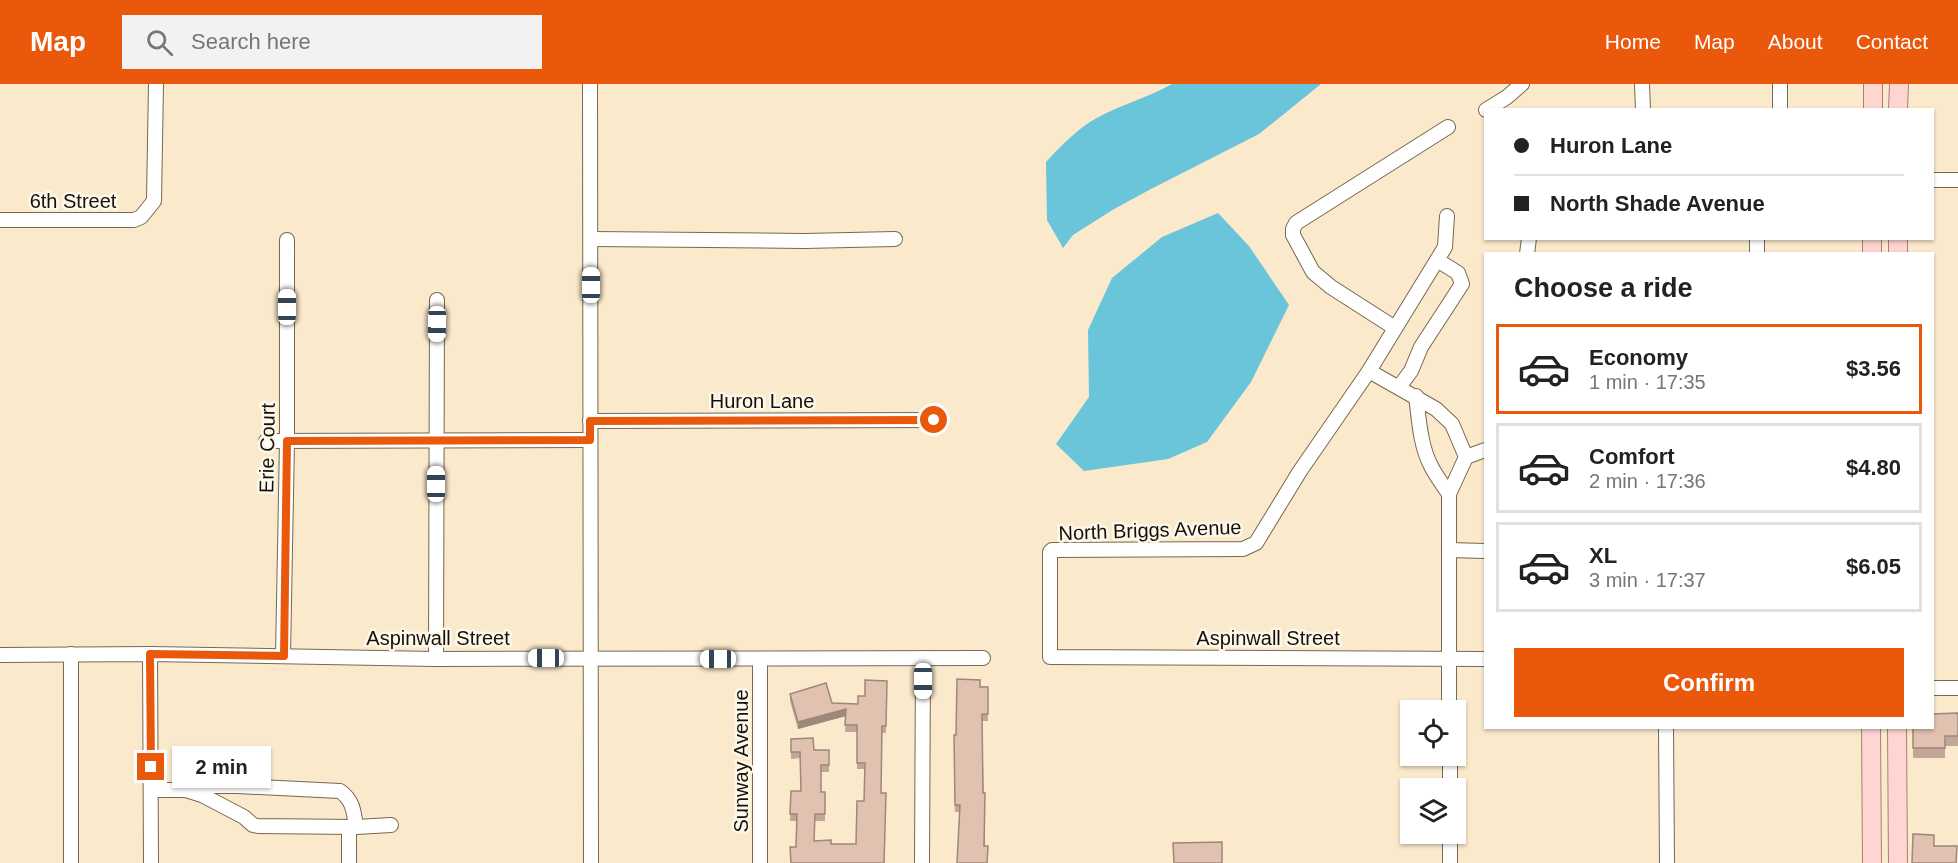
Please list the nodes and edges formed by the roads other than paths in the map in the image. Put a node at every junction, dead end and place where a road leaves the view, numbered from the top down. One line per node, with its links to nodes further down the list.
1 (156, 84): 17 (street, 6th Street)
2 (590, 84): 18 (street)
3 (1522, 84): 8 (street)
4 (1642, 84): 9 (street)
5 (1780, 84): 10 (street)
6 (1873, 84): 11 (main road)
7 (1899, 84): 12 (main road)
8 (1489, 108)
9 (1642, 108)
10 (1780, 108)
11 (1873, 108)
12 (1898, 108)
13 (1448, 128): 23 (street)
14 (1934, 180): 15 (street)
15 (1958, 180)
16 (1447, 216): 21 (street, North Briggs Avenue)
17 (0, 220)
18 (591, 239): 19 (street); 28 (street)
19 (895, 239)
20 (287, 240): 32 (street, Erie Court)
21 (1437, 260): 23 (street, North Briggs Avenue); 25 (street)
22 (438, 300): 29 (street)
23 (1395, 328): 24 (street, North Briggs Avenue)
24 (1369, 371): 25 (street); 42 (street, North Briggs Avenue)
25 (1399, 387): 26 (street)
26 (1416, 396): 34 (street); 35 (street)
27 (934, 420): 28 (street, Huron Lane)
28 (590, 421): 30 (street)
29 (436, 440): 30 (street); 32 (street); 47 (street)
30 (590, 440): 43 (street)
31 (266, 441): 32 (street)
32 (287, 441): 41 (street, Erie Court)
33 (1484, 450): 34 (street)
34 (1466, 457): 35 (street)
35 (1449, 494): 36 (street)
36 (1449, 550): 37 (street); 46 (street)
37 (1484, 551)
38 (71, 654): 39 (street, Aspinwall Street); 40 (street, Aspinwall Street); 61 (street)
39 (150, 654): 41 (street, Aspinwall Street); 56 (street)
40 (0, 655)
41 (284, 656): 47 (street, Aspinwall Street)
42 (1050, 657): 46 (street, Aspinwall Street)
43 (591, 658): 47 (street, Aspinwall Street); 48 (street, Aspinwall Street); 64 (street)
44 (923, 658): 45 (street, Aspinwall Street); 48 (street, Aspinwall Street); 66 (street)
45 (983, 658)
46 (1449, 658): 49 (street, Aspinwall Street); 52 (street)
47 (436, 659)
48 (760, 659): 65 (street, Sunway Avenue)
49 (1484, 659)
50 (1934, 688): 51 (street)
51 (1958, 688)
52 (1449, 700)
53 (1666, 729): 68 (street)
54 (1871, 729): 69 (main road)
55 (1897, 729): 70 (main road)
56 (151, 790): 57 (street); 62 (street)
57 (186, 790): 59 (street); 59 (street)
58 (391, 825): 59 (street)
59 (352, 827): 63 (street)
60 (1450, 844): 67 (street)
61 (71, 863)
62 (151, 863)
63 (349, 863)
64 (591, 863)
65 (760, 863)
66 (922, 863)
67 (1450, 863)
68 (1667, 863)
69 (1872, 863)
70 (1898, 863)

